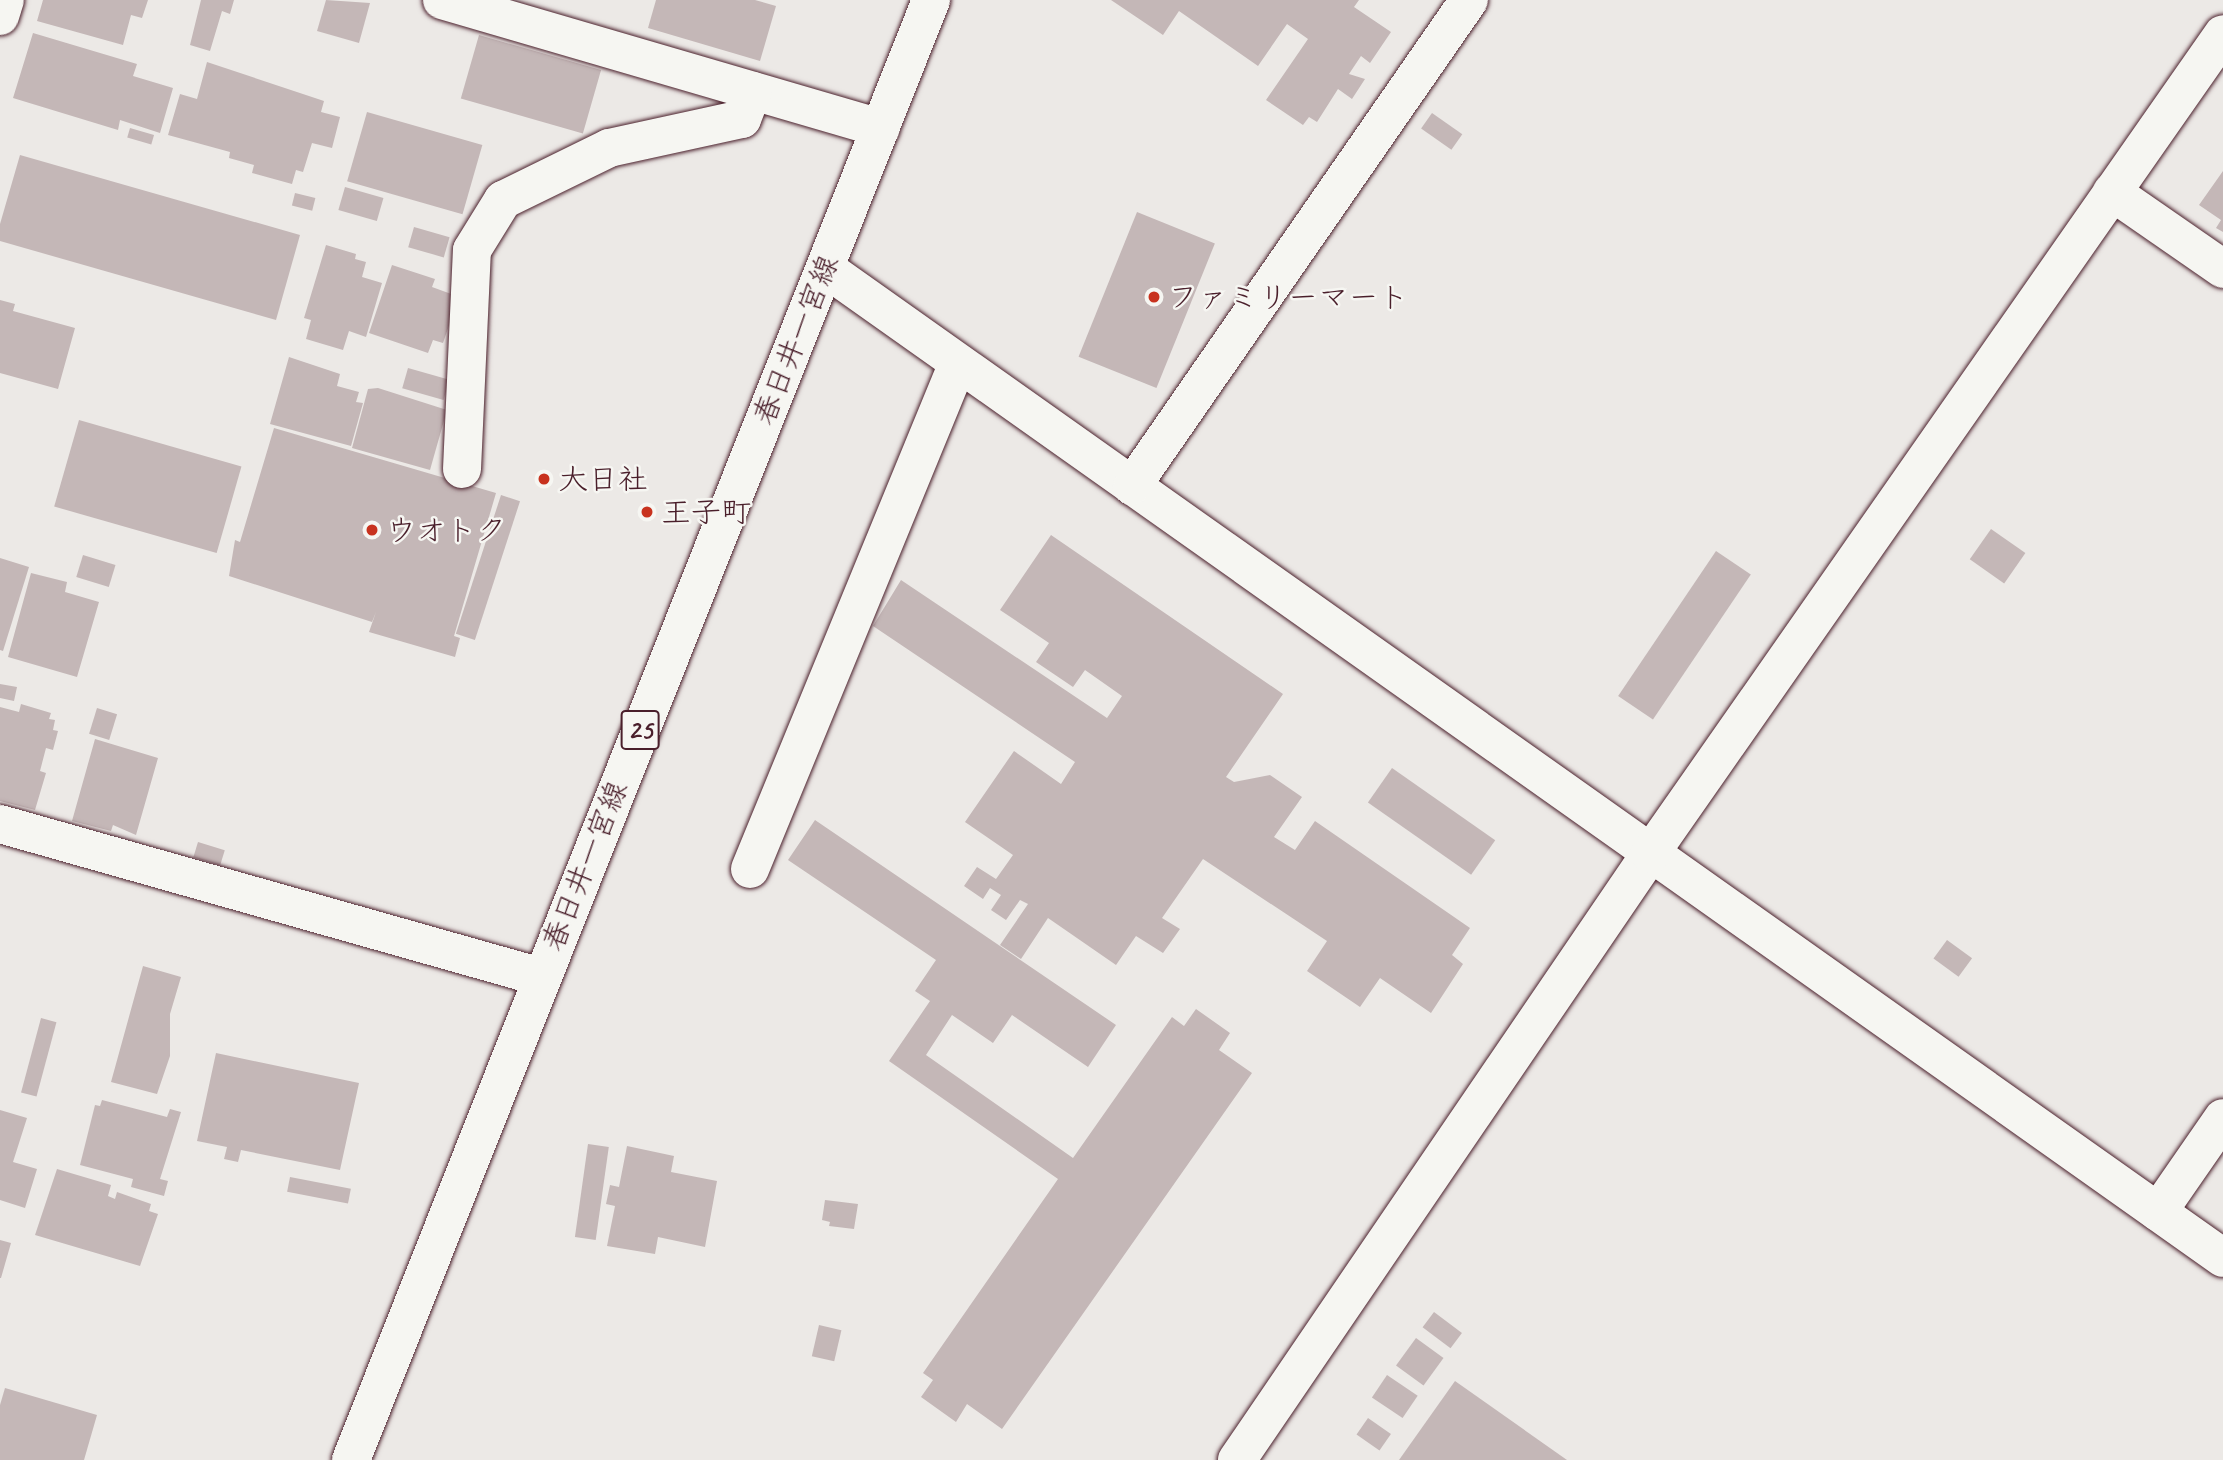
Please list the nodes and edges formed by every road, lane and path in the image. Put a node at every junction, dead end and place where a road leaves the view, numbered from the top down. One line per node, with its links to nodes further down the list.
1 (5, 0): 5 (street)
2 (442, 0): 7 (street)
3 (931, 0): 8 (street, 春日井一宮線 / 25)
4 (1469, 0): 14 (street)
5 (0, 16)
6 (2223, 34): 9 (street)
7 (754, 91): 8 (street); 13 (street)
8 (881, 128): 10 (street, 春日井一宮線 / 25)
9 (2112, 192): 11 (street); 16 (street)
10 (825, 268): 12 (street); 18 (street, 春日井一宮線 / 25)
11 (2223, 270)
12 (958, 363): 14 (street); 17 (street)
13 (462, 469)
14 (1132, 486): 16 (street)
15 (0, 824): 18 (street)
16 (1650, 854): 20 (street); 23 (street)
17 (750, 869)
18 (541, 977): 22 (street, 春日井一宮線 / 25)
19 (2222, 1123): 20 (street)
20 (2158, 1212): 21 (street)
21 (2223, 1258)
22 (351, 1460)
23 (1237, 1460)

